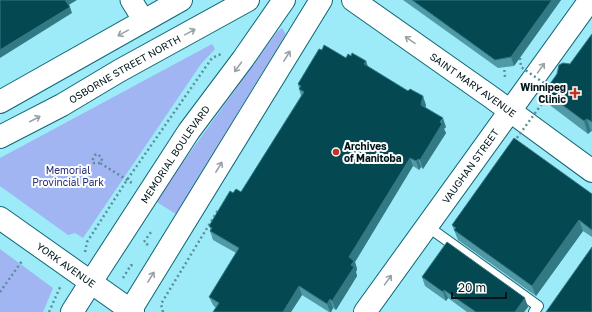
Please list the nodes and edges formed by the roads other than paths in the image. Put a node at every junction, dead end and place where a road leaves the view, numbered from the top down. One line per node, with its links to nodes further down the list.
1 (131, 0): 8 (street)
2 (181, 0): 8 (main road)
3 (248, 0): 11 (main road, OSBORNE STREET NORTH, one-way to 3)
4 (284, 0): 15 (main road, MEMORIAL BOULEVARD, one-way to 15)
5 (321, 0): 17 (main road, one-way to 5)
6 (352, 0): 10 (main road, SAINT MARY AVENUE, one-way to 6)
7 (590, 0): 10 (main road, VAUGHAN STREET, one-way to 7)
8 (144, 21): 9 (main road, one-way to 9)
9 (0, 102)
10 (510, 111): 12 (main road, SAINT MARY AVENUE); 14 (main road, VAUGHAN STREET)
11 (0, 137)
12 (592, 171)
13 (0, 218): 15 (main road, YORK AVENUE)
14 (427, 226): 18 (main road, VAUGHAN STREET, one-way to 14); 19 (lane)
15 (91, 282): 16 (main road, MEMORIAL BOULEVARD); 17 (main road, YORK AVENUE)
16 (72, 312)
17 (131, 312)
18 (365, 312)
19 (534, 312)

